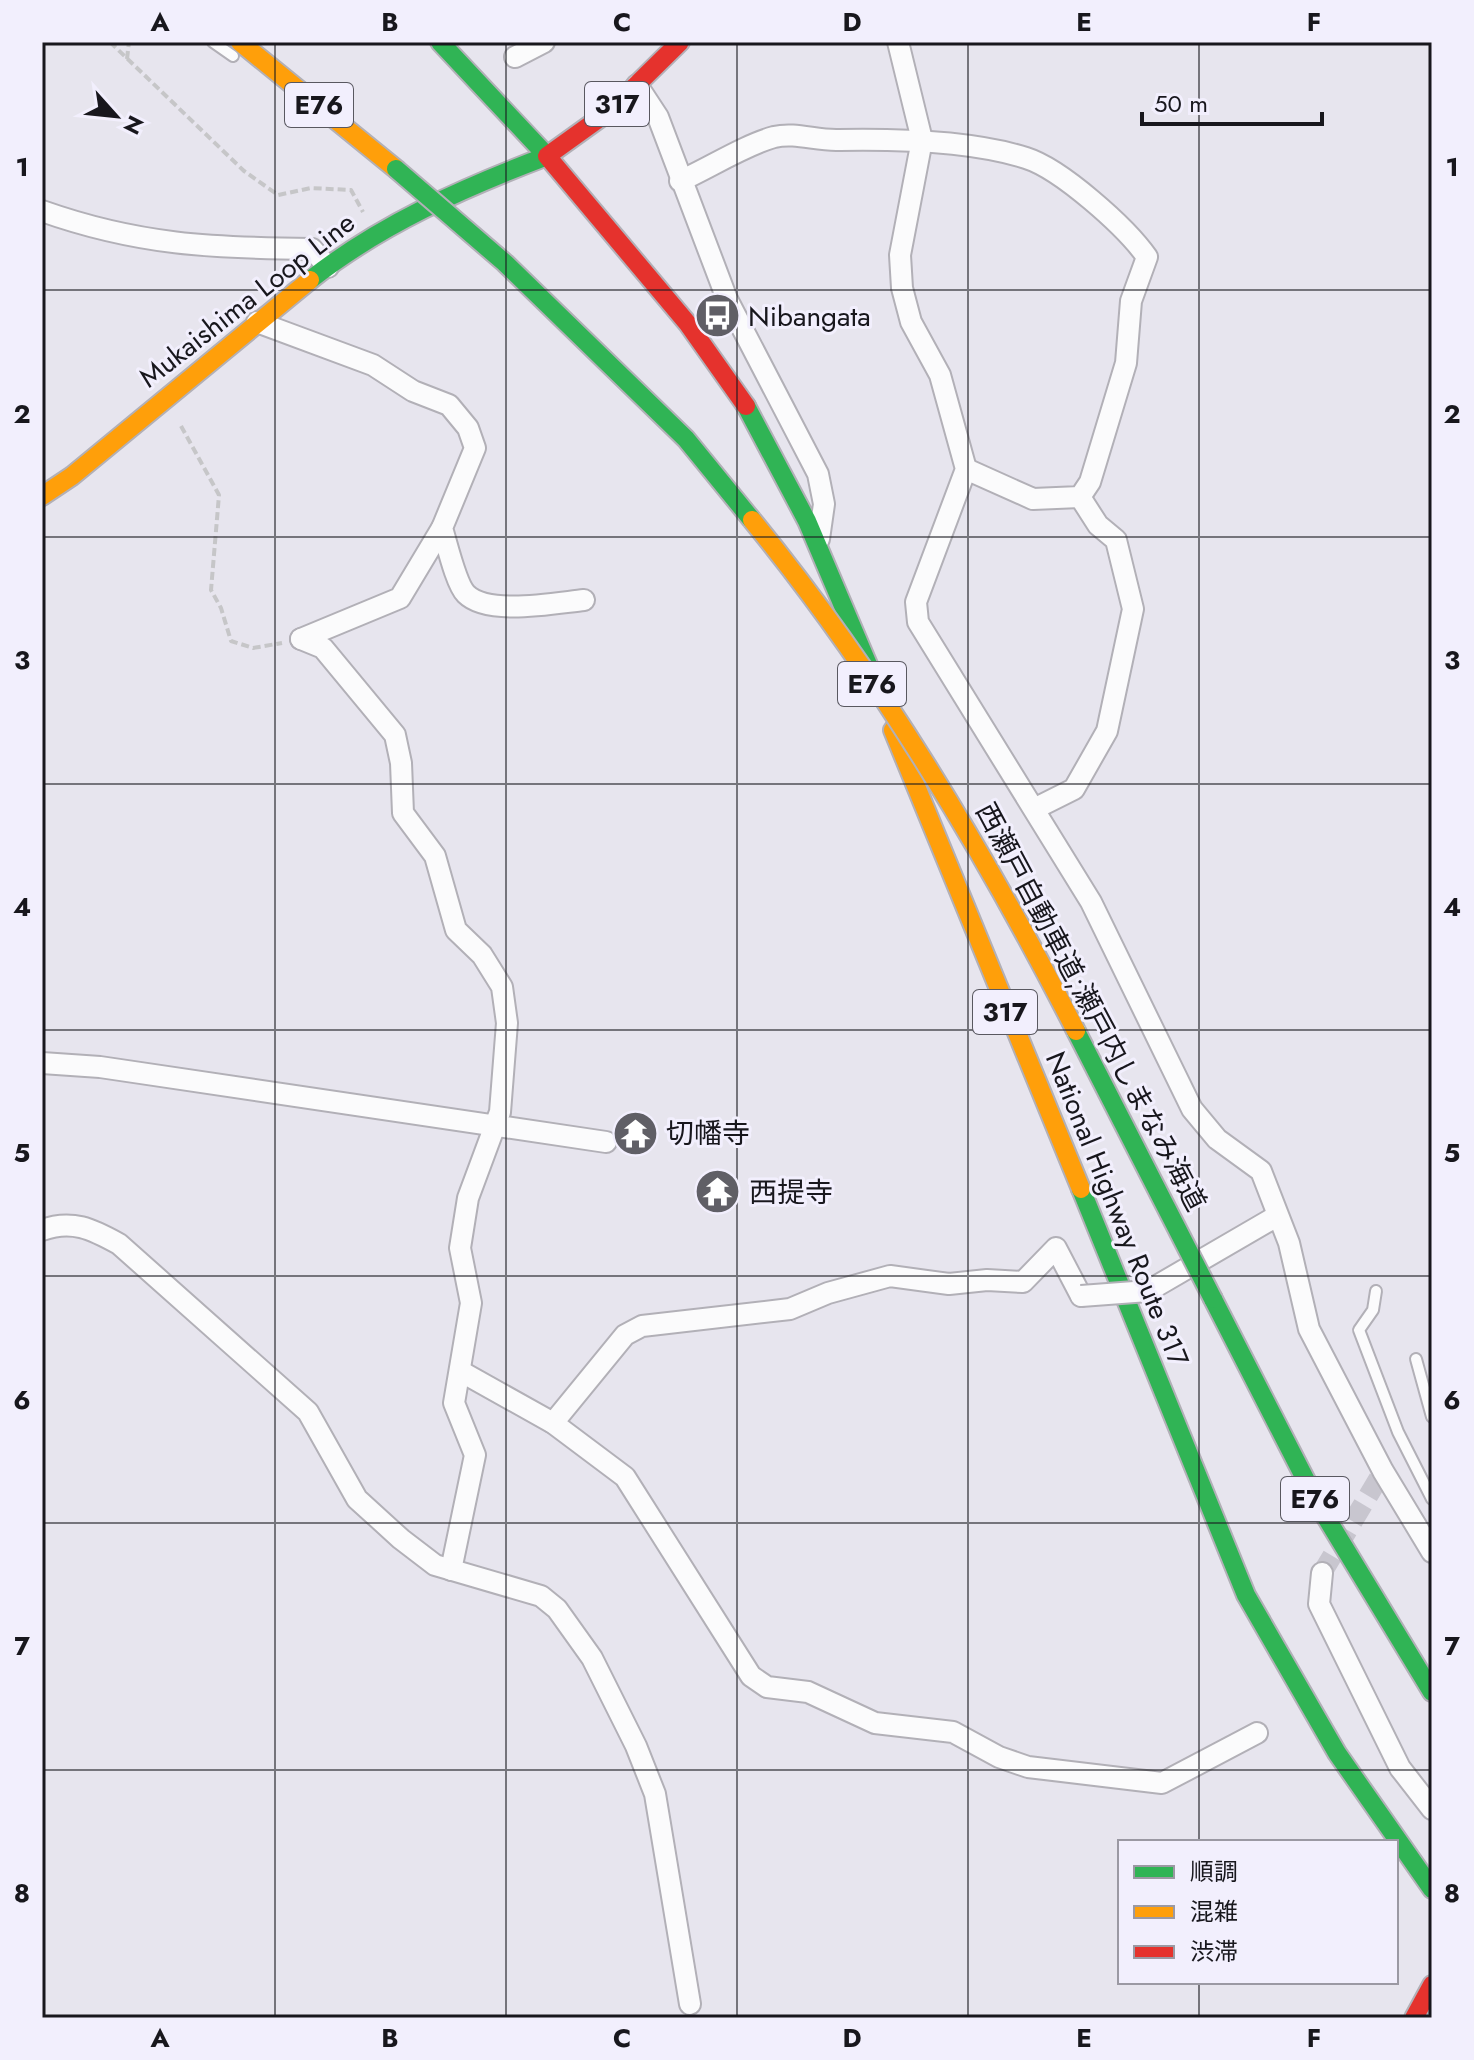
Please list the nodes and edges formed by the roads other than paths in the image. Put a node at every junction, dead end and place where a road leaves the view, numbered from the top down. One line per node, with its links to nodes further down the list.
1 (213, 42): 6 (lane)
2 (440, 42): 11 (main road, National Highway Route 317)
3 (544, 42): 7 (street)
4 (898, 42): 10 (street)
5 (670, 46): 9 (main road, 317)
6 (240, 51): 12 (main road, 西瀬戸自動車道;瀬戸内しまなみ海道 / E76)
7 (515, 57)
8 (265, 78): 12 (lane)
9 (637, 85): 11 (main road, 317); 13 (street)
10 (922, 140): 13 (street); 17 (street); 19 (street)
11 (547, 156): 15 (main road, Mukaishima Loop Line); 21 (main road, National Highway Route 317 / 317)
12 (396, 169): 38 (main road, 西瀬戸自動車道;瀬戸内しまなみ海道 / E76, bridge)
13 (680, 181): 21 (street)
14 (42, 211): 15 (street)
15 (328, 267): 16 (main road, Mukaishima Loop Line)
16 (257, 322): 18 (main road, Mukaishima Loop Line); 20 (street)
17 (966, 469): 19 (street); 23 (street)
18 (42, 496)
19 (1080, 497): 23 (street)
20 (442, 528): 22 (street); 25 (street)
21 (818, 549): 41 (main road, National Highway Route 317 / 317)
22 (584, 600)
23 (1036, 808): 27 (street)
24 (42, 1063): 25 (street)
25 (495, 1126): 26 (street); 31 (street)
26 (606, 1142)
27 (1277, 1216): 33 (street, bridge); 35 (street)
28 (42, 1230): 36 (street)
29 (1376, 1291): 34 (lane)
30 (1416, 1359): 32 (lane)
31 (460, 1371): 33 (street); 36 (street)
32 (1432, 1417)
33 (553, 1423): 39 (street)
34 (1432, 1499)
35 (1432, 1552)
36 (451, 1570): 45 (street)
37 (1322, 1573): 40 (street)
38 (1432, 1692)
39 (1257, 1733)
40 (1432, 1809)
41 (1398, 1840)
42 (1398, 1840): 43 (main road, National Highway Route 317 / 317)
43 (1432, 1889)
44 (1432, 1985): 46 (main road)
45 (690, 2004)
46 (1414, 2018)

